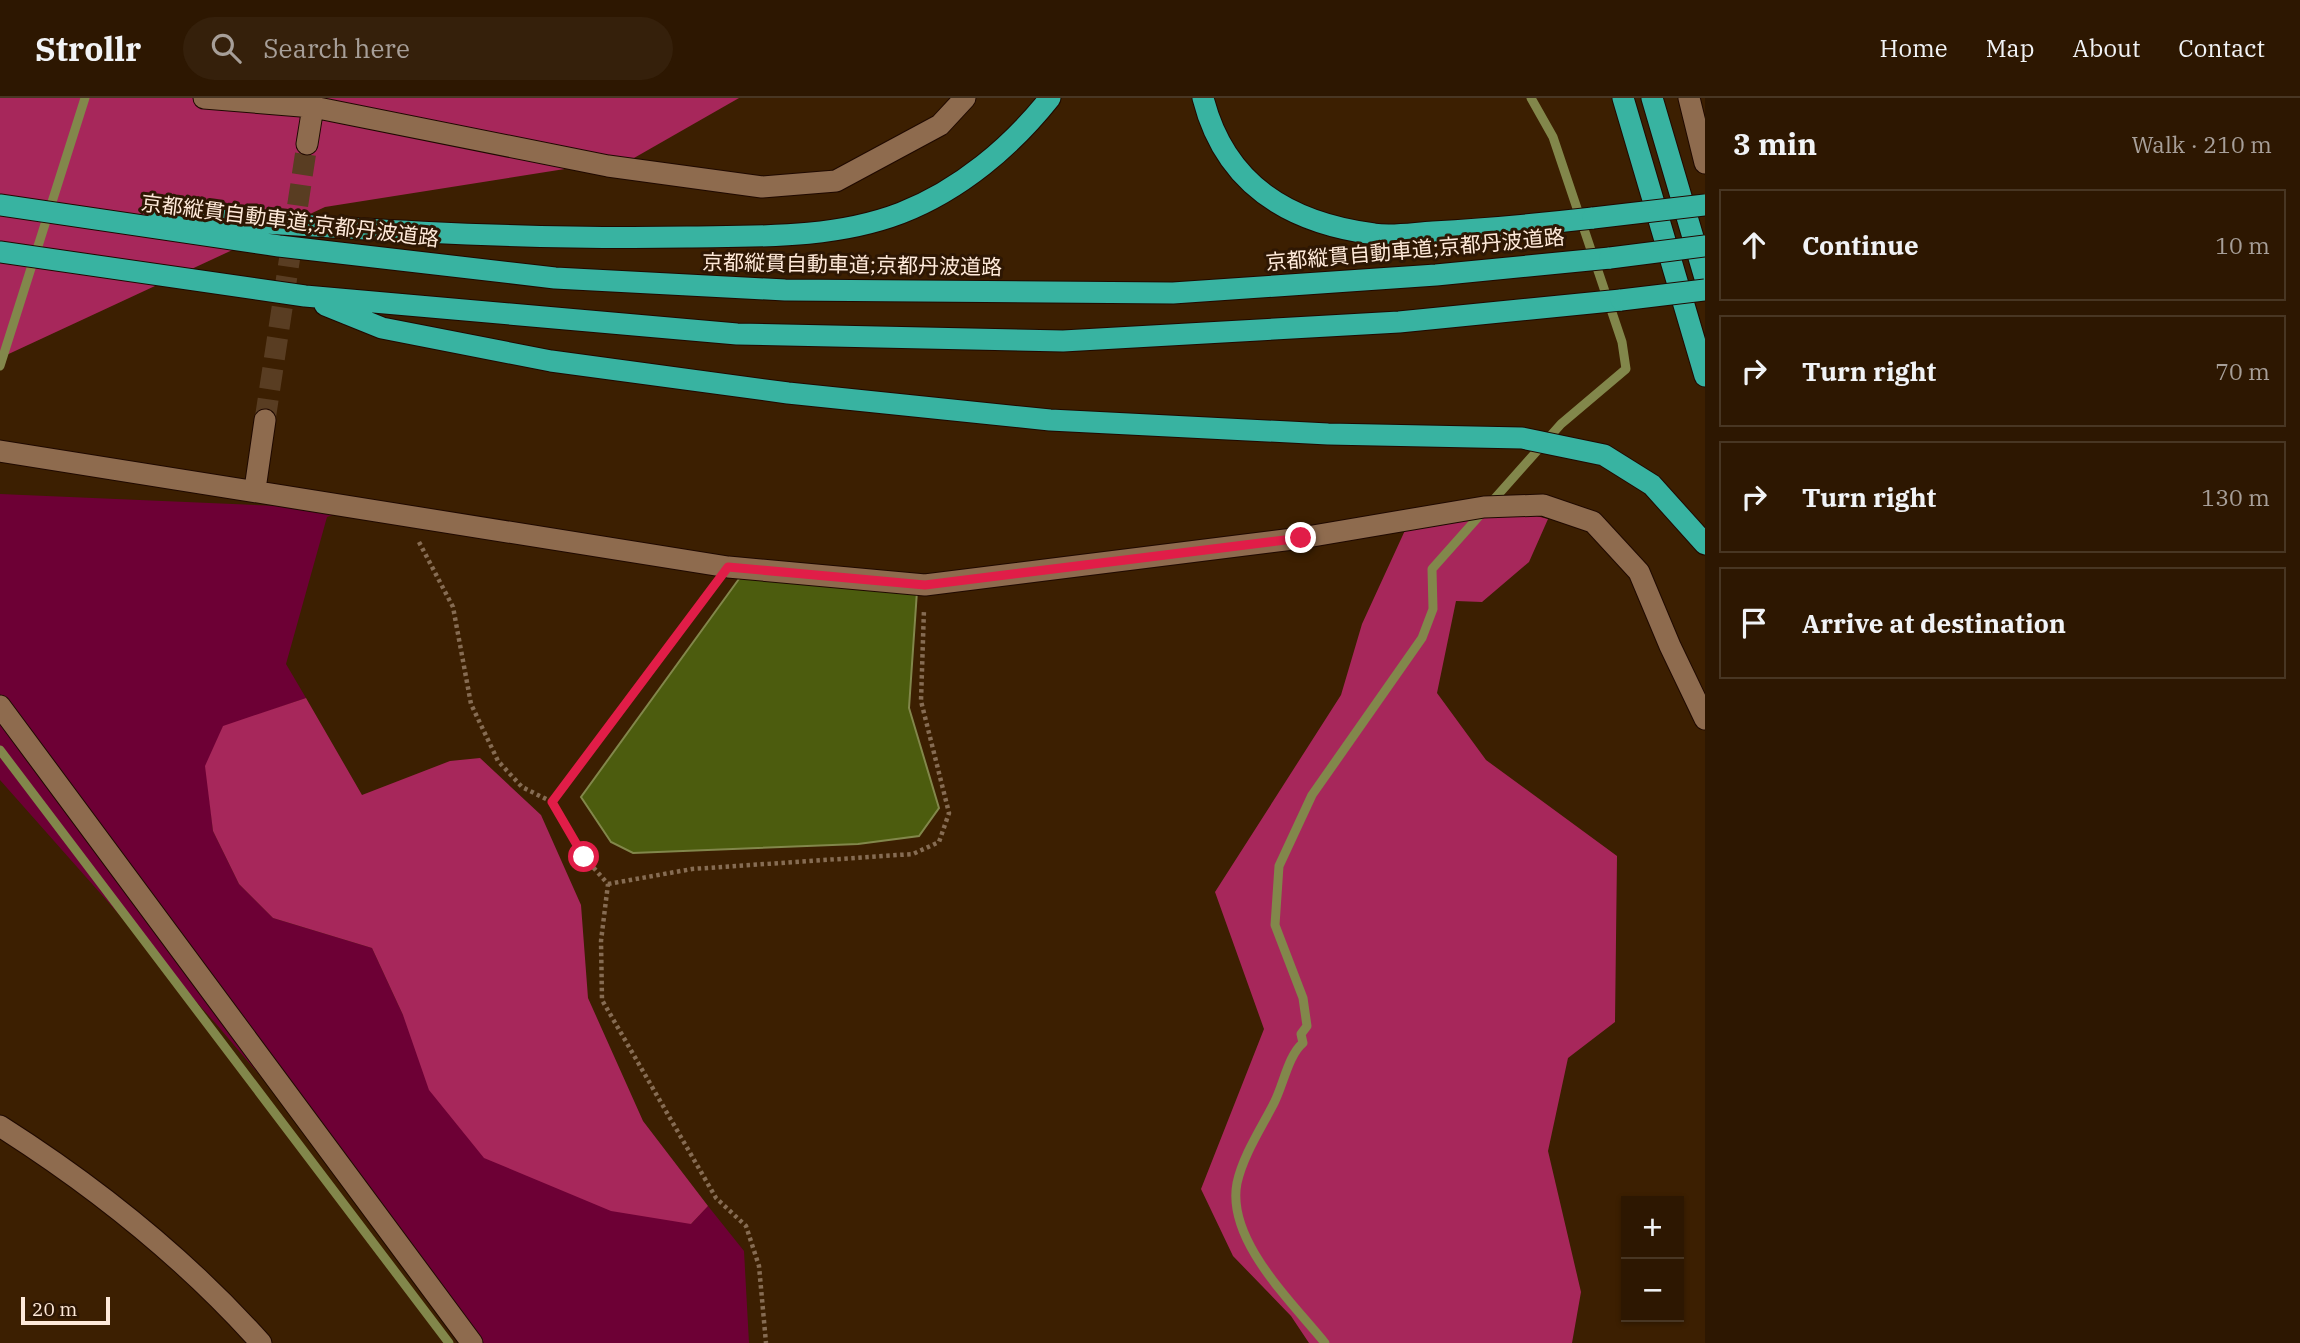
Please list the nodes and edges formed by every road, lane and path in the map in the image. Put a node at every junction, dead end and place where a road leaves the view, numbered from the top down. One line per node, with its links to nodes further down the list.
1 (204, 98): 8 (street)
2 (965, 98): 8 (street)
3 (1050, 98): 12 (highway)
4 (1203, 98): 11 (highway, bridge)
5 (1623, 98): 18 (highway)
6 (1652, 98): 15 (highway)
7 (1689, 98): 10 (street)
8 (313, 107): 9 (street)
9 (307, 144)
10 (1705, 163)
11 (1705, 205)
12 (4, 206): 13 (highway, 京都縦貫自動車道;京都丹波道路, bridge)
13 (1705, 246)
14 (0, 251): 17 (highway)
15 (1705, 278)
16 (1705, 290): 17 (highway, bridge)
17 (305, 296): 23 (highway)
18 (1705, 376)
19 (265, 420): 21 (street)
20 (0, 451): 21 (street)
21 (254, 489): 22 (street)
22 (404, 513): 24 (street); 28 (path)
23 (1705, 544)
24 (728, 567): 25 (street); 28 (path)
25 (925, 585): 27 (street); 29 (path)
26 (0, 706): 32 (street)
27 (1705, 719)
28 (552, 802): 29 (path)
29 (608, 884): 33 (path)
30 (0, 1126): 31 (street)
31 (261, 1343)
32 (472, 1343)
33 (766, 1343)

